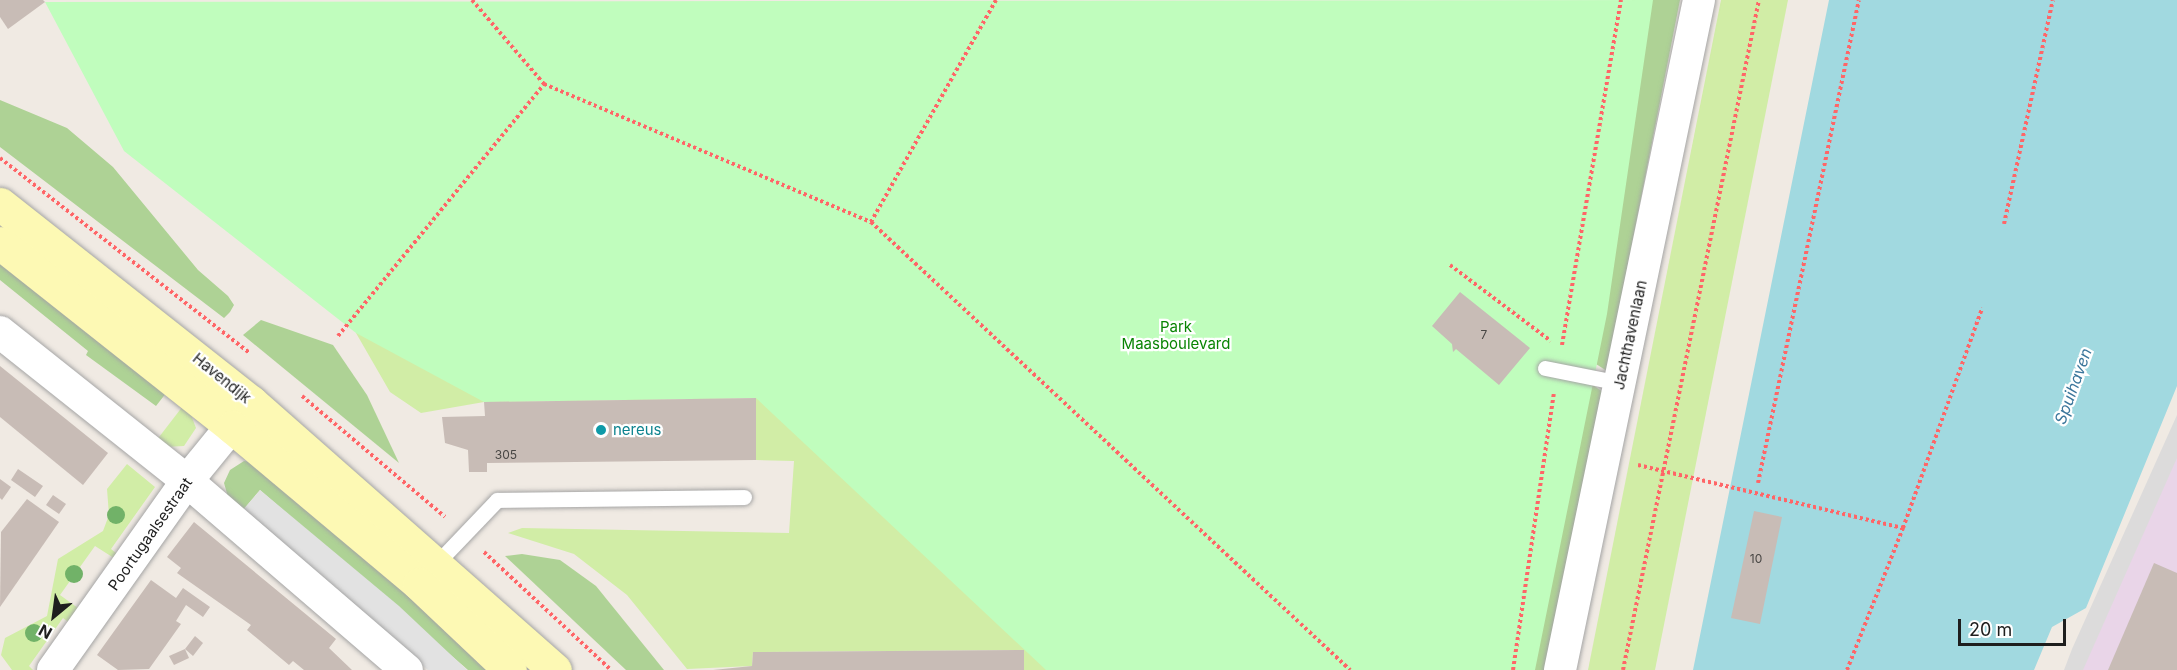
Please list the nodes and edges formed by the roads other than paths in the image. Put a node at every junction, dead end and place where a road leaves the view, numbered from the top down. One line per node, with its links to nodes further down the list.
1 (1699, 0): 6 (street, Jachthavenlaan)
2 (0, 204): 7 (street, Havendijk)
3 (0, 243): 7 (street, Havendijk)
4 (0, 332): 8 (street)
5 (1552, 369): 6 (lane)
6 (1620, 383): 15 (street, Jachthavenlaan)
7 (242, 415): 8 (street, Poortugaalsestraat); 10 (street, Havendijk)
8 (187, 481): 11 (street, Poortugaalsestraat); 12 (street)
9 (744, 497): 10 (lane)
10 (428, 573): 13 (street, Havendijk); 14 (street, Havendijk)
11 (53, 670)
12 (406, 670)
13 (510, 670)
14 (555, 670)
15 (1560, 670)

